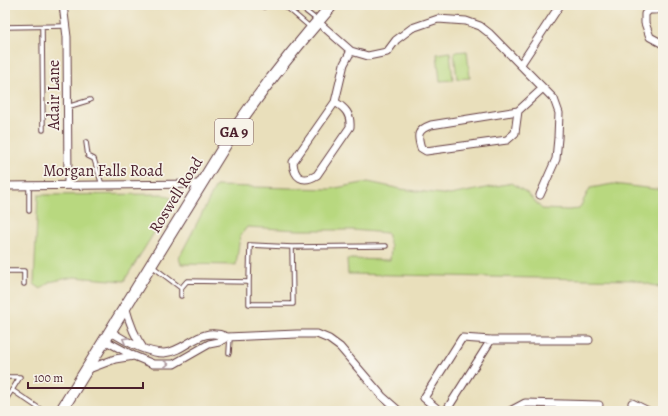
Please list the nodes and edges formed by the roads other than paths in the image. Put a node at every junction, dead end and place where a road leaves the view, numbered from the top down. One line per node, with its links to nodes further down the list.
1 (63, 5): 8 (street, Adair Lane)
2 (284, 5): 7 (lane)
3 (298, 5): 7 (lane)
4 (332, 5): 7 (main road, Roswell Road / GA 9)
5 (560, 5): 13 (street)
6 (663, 5): 11 (street)
7 (314, 25): 12 (street); 21 (main road, Roswell Road / GA 9)
8 (66, 26): 10 (lane); 17 (street, Adair Lane)
9 (5, 27): 10 (lane)
10 (42, 27): 19 (lane)
11 (663, 44)
12 (350, 51): 13 (street); 16 (street)
13 (521, 64): 14 (street)
14 (543, 88): 18 (street); 26 (street)
15 (90, 100): 17 (lane)
16 (335, 102): 16 (street)
17 (68, 107): 22 (street, Adair Lane)
18 (518, 112): 18 (street)
19 (43, 130)
20 (86, 142): 23 (lane)
21 (201, 184): 23 (street, Morgan Falls Road); 30 (main road, Roswell Road / GA 9)
22 (68, 185): 23 (street, Morgan Falls Road); 25 (street, Morgan Falls Road)
23 (102, 185)
24 (5, 186): 25 (street, Morgan Falls Road)
25 (29, 186): 27 (lane)
26 (540, 195)
27 (29, 211)
28 (386, 246): 29 (lane)
29 (292, 247): 32 (lane); 32 (lane)
30 (151, 266): 34 (lane); 36 (main road, Roswell Road / GA 9)
31 (5, 270): 33 (lane)
32 (249, 282): 34 (lane)
33 (24, 284)
34 (181, 288): 35 (lane)
35 (181, 296)
36 (126, 306): 37 (main road, Roswell Road / GA 9); 41 (street)
37 (107, 336): 41 (street, one-way to 37); 43 (street); 44 (main road, Roswell Road / GA 9)
38 (229, 337): 41 (street); 42 (lane); 43 (street, one-way to 38); 53 (street)
39 (492, 340): 40 (street); 54 (street); 55 (street)
40 (589, 340)
41 (143, 348)
42 (229, 353)
43 (134, 356): 44 (street)
44 (86, 370): 52 (main road, Roswell Road / GA 9)
45 (5, 377): 46 (lane)
46 (12, 390): 47 (lane); 51 (lane)
47 (5, 401)
48 (632, 403): 57 (street)
49 (599, 405): 50 (street)
50 (573, 408): 56 (street)
51 (43, 411)
52 (61, 411)
53 (399, 411)
54 (440, 411)
55 (446, 411)
56 (510, 411)
57 (648, 411)

